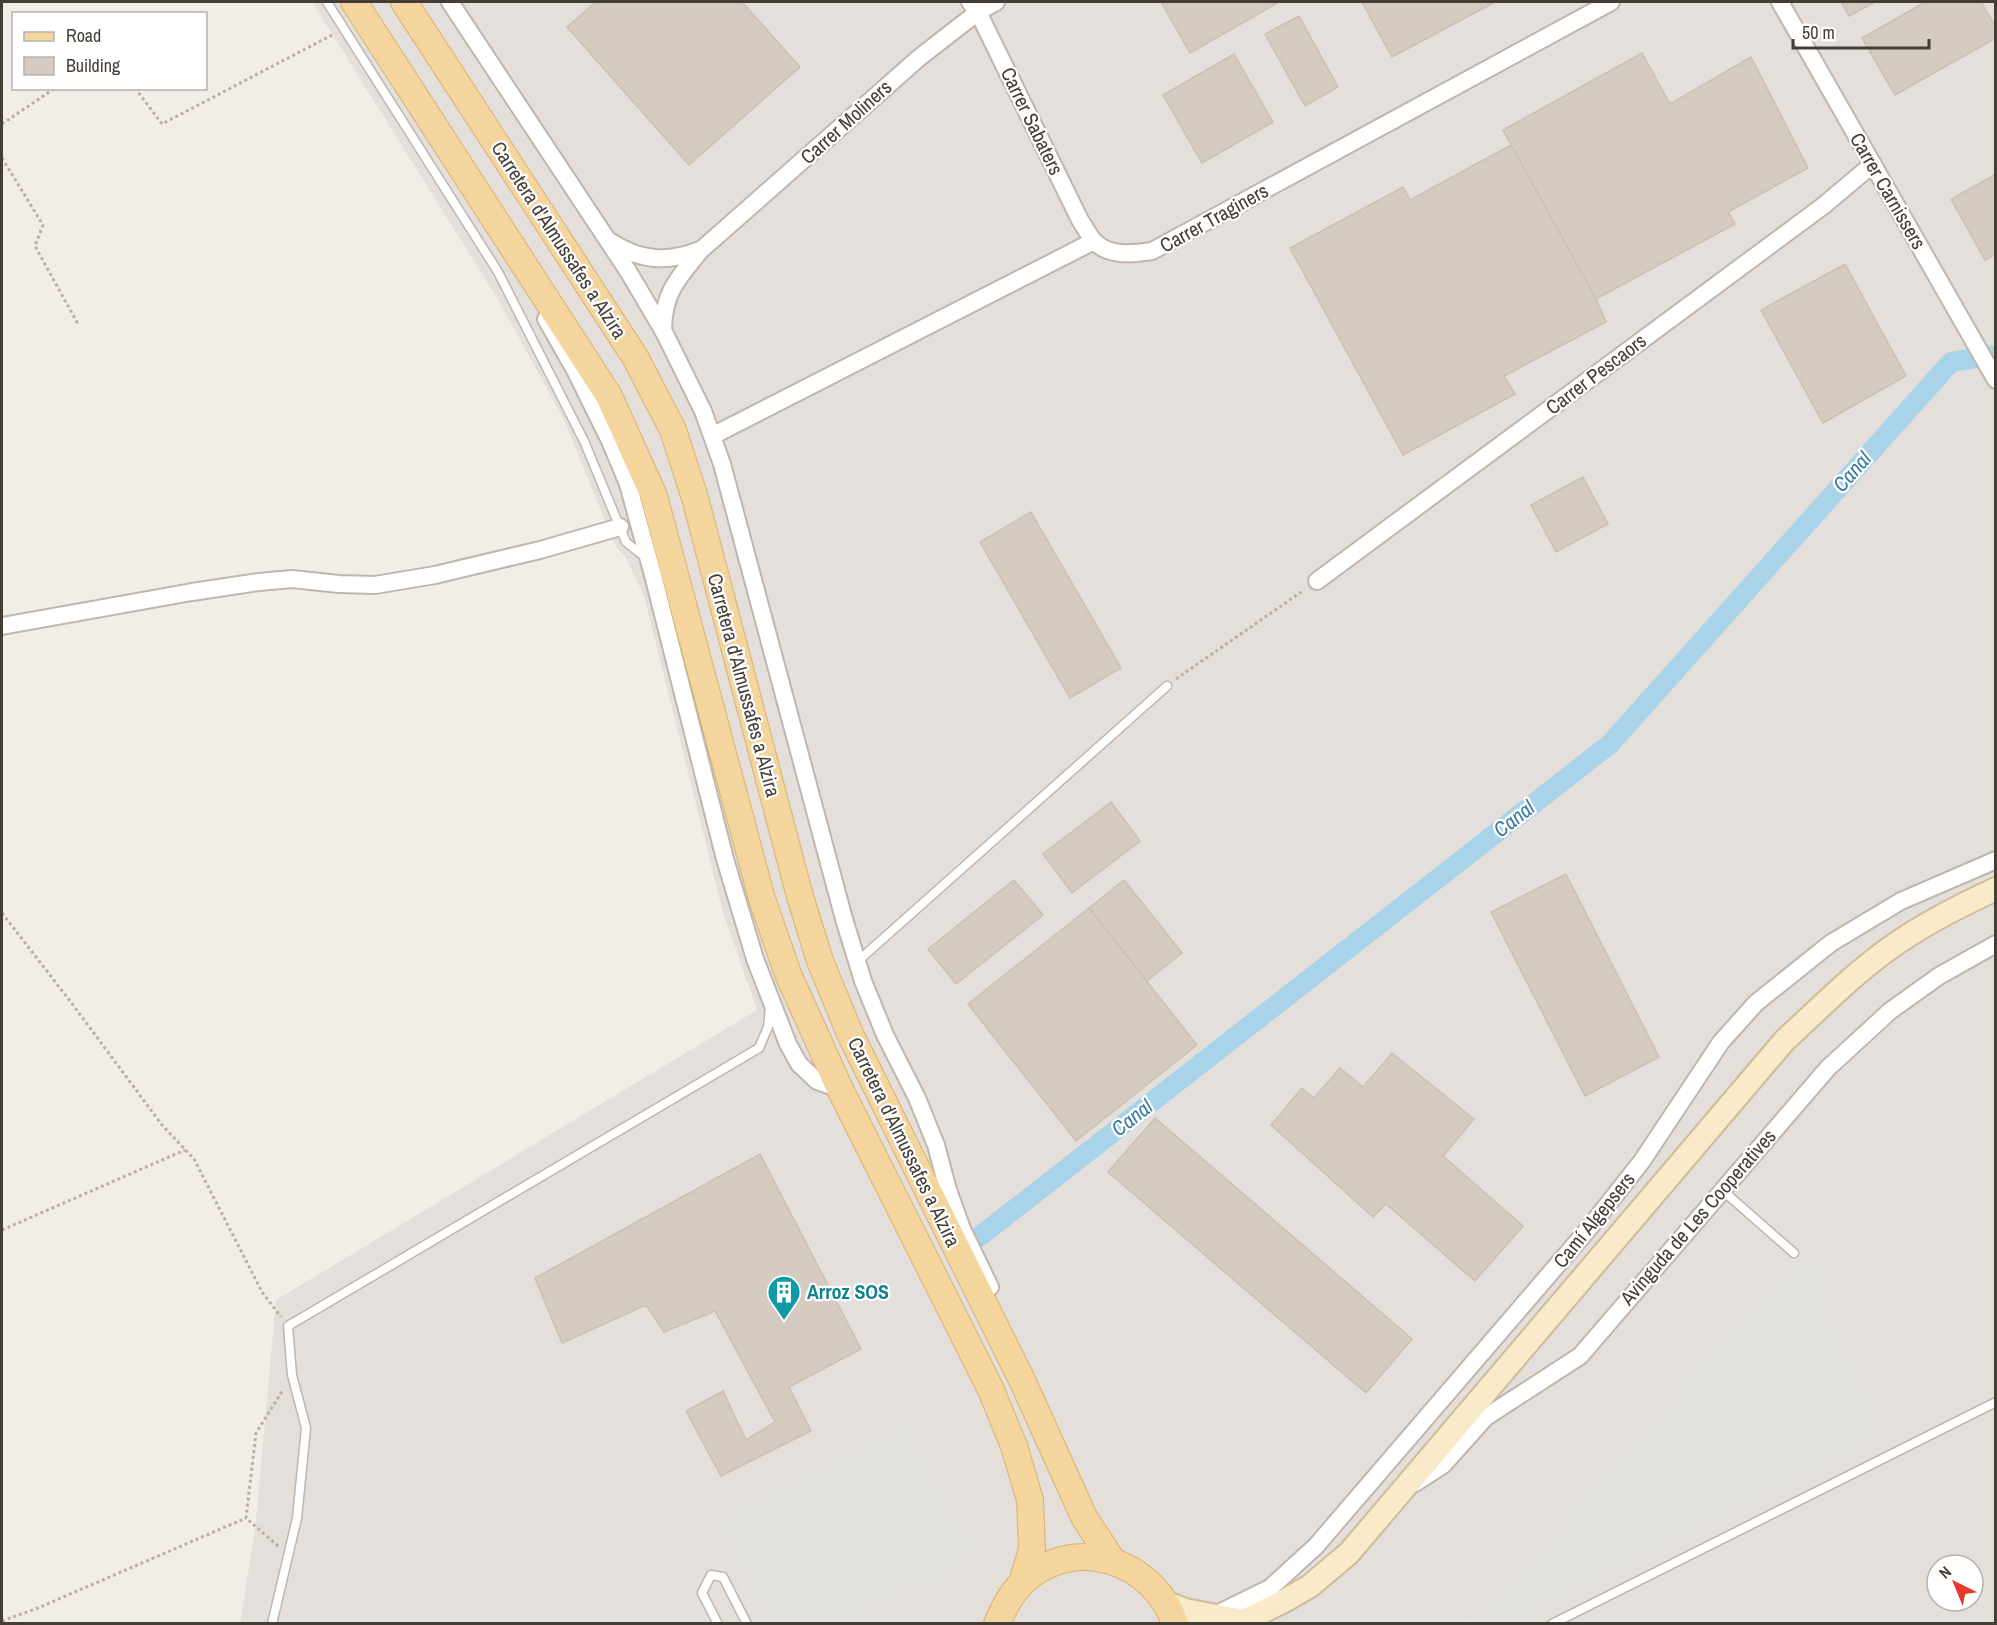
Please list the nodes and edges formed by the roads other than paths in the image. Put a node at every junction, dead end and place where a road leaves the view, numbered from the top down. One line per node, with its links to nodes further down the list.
1 (327, 2): 17 (lane)
2 (354, 2): 13 (main road, Carretera d'Almussafes a Alzira)
3 (404, 2): 30 (main road, Carretera d'Almussafes a Alzira)
4 (450, 2): 10 (street, Carretera d'Almussafes a Alzira)
5 (996, 2): 8 (street, Carrer Moliners)
6 (1611, 2): 11 (street, Carrer Traginers)
7 (1780, 2): 9 (street, Carrer Carnissers)
8 (974, 7): 11 (street, Carrer Sabaters); 12 (street, Carrer Moliners)
9 (1873, 165): 15 (street, Carrer Carnissers); 19 (street, Carrer Pescaors)
10 (604, 238): 12 (street, Carrer Moliners); 14 (street, Carretera d'Almussafes a Alzira)
11 (1094, 241): 16 (street)
12 (701, 250): 14 (street, Carrer Moliners)
13 (526, 269): 18 (street, Carretera d'Almussafes a Alzira); 27 (main road, Carretera d'Almussafes a Alzira)
14 (663, 332): 16 (street, Carretera d'Almussafes a Alzira)
15 (1995, 380)
16 (712, 436): 25 (street, Carretera d'Almussafes a Alzira)
17 (620, 527): 18 (lane); 20 (street)
18 (649, 561): 26 (street, Carretera d'Almussafes a Alzira)
19 (1317, 581)
20 (2, 626)
21 (1167, 686): 25 (lane)
22 (1995, 860): 36 (street, Camí Algepsers)
23 (1995, 889): 32 (main road)
24 (1995, 944): 28 (street, Avinguda de Les Cooperatives)
25 (858, 961): 30 (street, Carretera d'Almussafes a Alzira)
26 (771, 996): 27 (street, Carretera d'Almussafes a Alzira); 38 (lane)
27 (840, 1089): 34 (main road, Carretera d'Almussafes a Alzira)
28 (1721, 1190): 29 (lane); 32 (street, Avinguda de Les Cooperatives)
29 (1794, 1252)
30 (1030, 1397): 33 (main road, Carretera d'Almussafes a Alzira)
31 (1995, 1402): 42 (lane)
32 (1401, 1491): 37 (main road)
33 (1112, 1560): 34 (main road); 35 (main road)
34 (1022, 1583): 41 (main road)
35 (1171, 1613): 36 (main road)
36 (1215, 1615): 37 (main road)
37 (1241, 1622)
38 (272, 1623)
39 (718, 1623): 40 (lane)
40 (747, 1623)
41 (998, 1623)
42 (1552, 1623)

